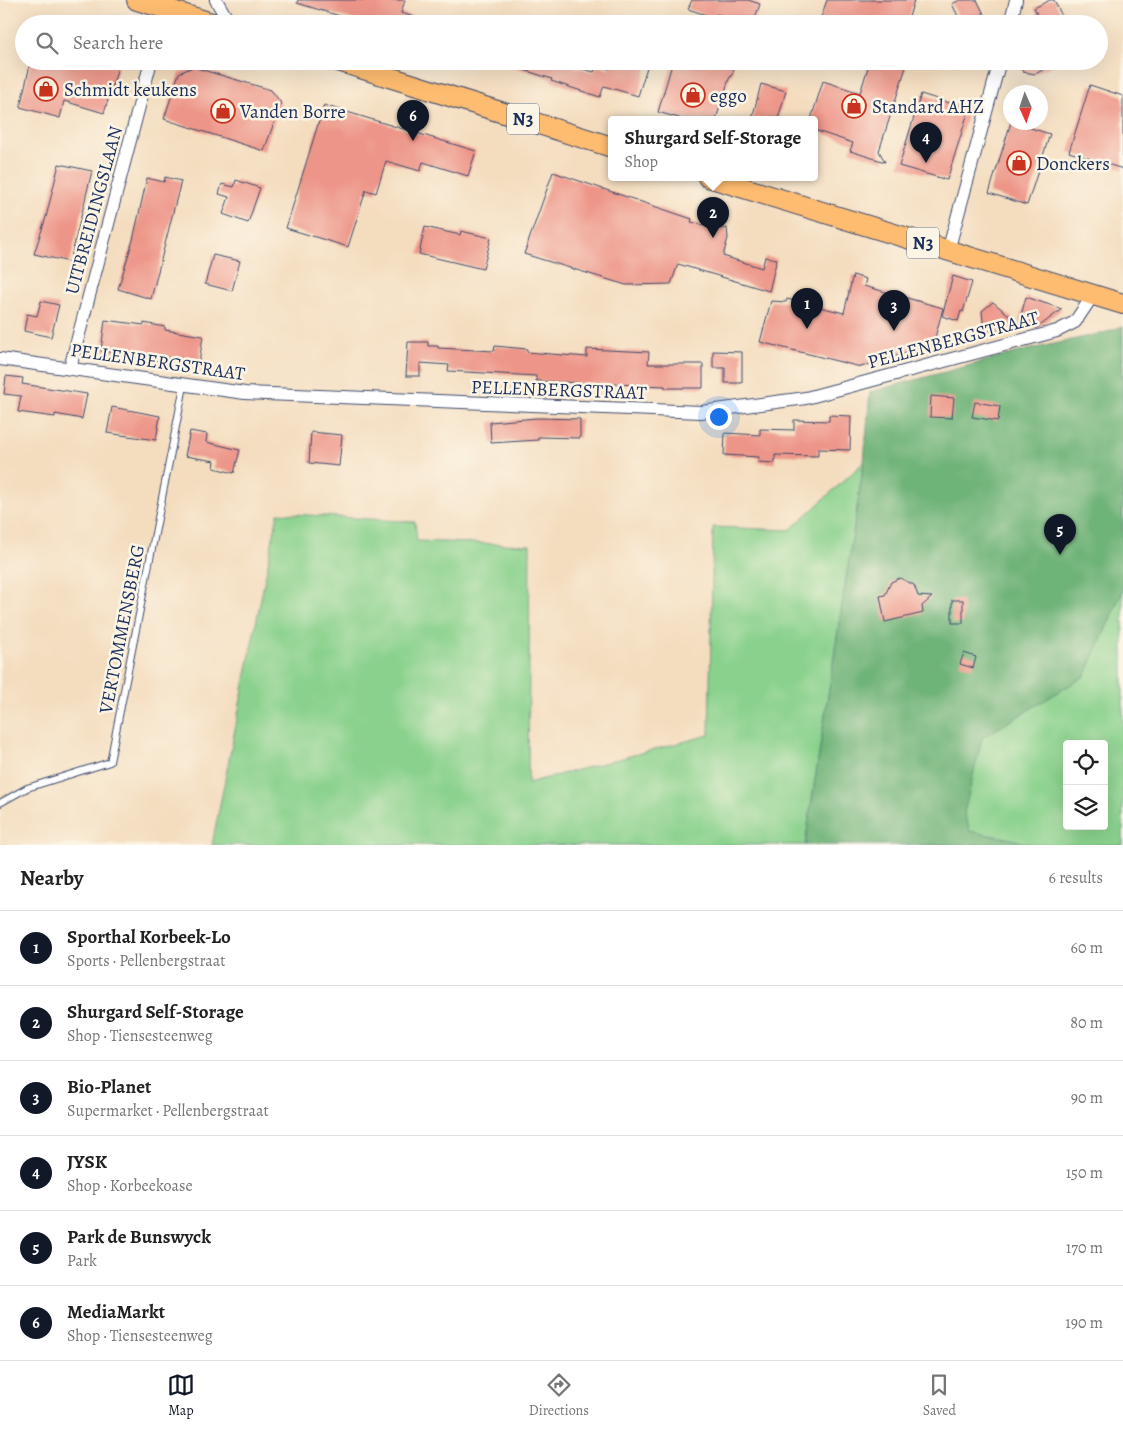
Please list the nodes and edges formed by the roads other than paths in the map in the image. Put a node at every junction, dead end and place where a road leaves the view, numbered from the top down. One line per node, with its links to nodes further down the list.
1 (138, 0): 4 (main road)
2 (216, 0): 6 (street)
3 (1016, 0): 7 (street)
4 (167, 11): 5 (main road)
5 (182, 15)
6 (225, 15)
7 (1012, 15)
8 (150, 70): 17 (street, UITBREIDINGSLAAN)
9 (367, 70): 11 (main road, N3)
10 (998, 70): 13 (street)
11 (608, 146)
12 (721, 181): 13 (main road, N3)
13 (948, 251): 14 (main road, N3)
14 (1093, 294): 15 (main road, N3); 18 (street, PELLENBERGSTRAAT)
15 (1123, 304)
16 (0, 359): 17 (street, PELLENBERGSTRAAT)
17 (70, 368): 18 (street, PELLENBERGSTRAAT)
18 (184, 386): 19 (lane, VERTOMMENSBERG)
19 (0, 802)

